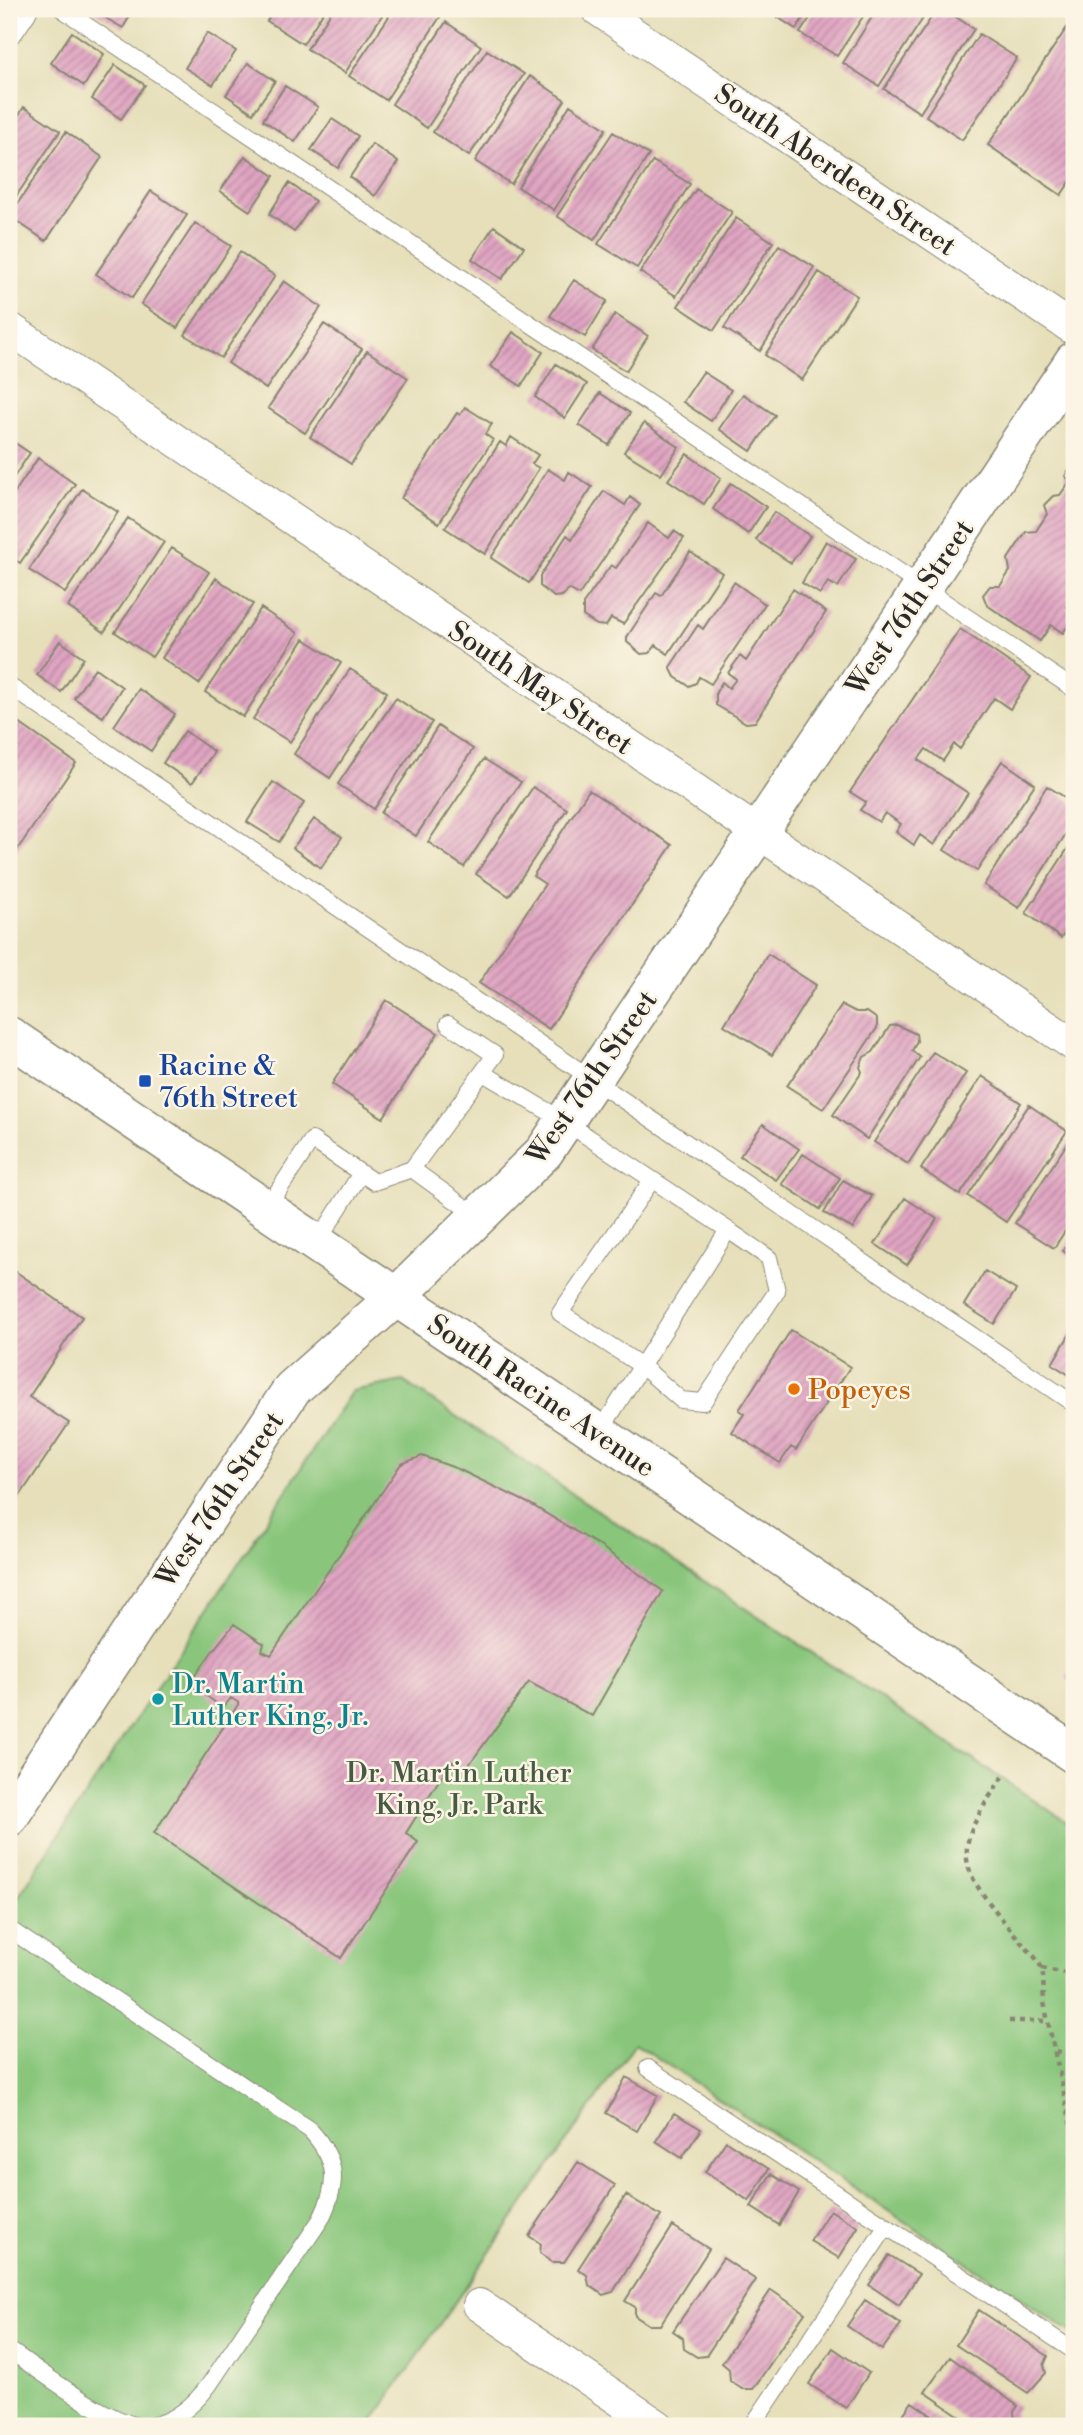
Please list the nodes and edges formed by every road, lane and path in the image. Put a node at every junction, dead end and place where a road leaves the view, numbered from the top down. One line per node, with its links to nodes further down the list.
1 (21, 9): 4 (street)
2 (62, 9): 8 (lane)
3 (597, 9): 6 (street, South Aberdeen Street)
4 (9, 27)
5 (9, 328): 11 (street, South May Street)
6 (1074, 329)
7 (1074, 361): 8 (street, West 76th Street)
8 (922, 587): 10 (lane); 11 (street, West 76th Street)
9 (9, 686): 16 (lane)
10 (1074, 690)
11 (758, 832): 14 (street, South May Street); 16 (street, West 76th Street)
12 (448, 1024): 15 (lane)
13 (9, 1036): 21 (street, South Racine Avenue)
14 (1074, 1045)
15 (483, 1073): 17 (lane); 18 (lane)
16 (593, 1079): 17 (street, West 76th Street); 27 (lane)
17 (564, 1121): 20 (lane); 22 (street, West 76th Street)
18 (412, 1169): 19 (lane); 22 (lane)
19 (361, 1173): 21 (lane); 24 (lane)
20 (652, 1180): 23 (lane); 26 (lane)
21 (265, 1209): 24 (street, South Racine Avenue)
22 (478, 1217): 25 (street, West 76th Street)
23 (728, 1230): 26 (lane); 26 (lane)
24 (317, 1243): 25 (street, South Racine Avenue)
25 (397, 1296): 28 (street, South Racine Avenue); 31 (street, West 76th Street)
26 (642, 1366): 28 (lane)
27 (1074, 1404)
28 (599, 1433): 29 (street, South Racine Avenue)
29 (1074, 1754)
30 (1003, 1777): 33 (path)
31 (9, 1817)
32 (9, 1929): 43 (lane)
33 (1042, 1968): 34 (path); 36 (path)
34 (1074, 1975)
35 (1009, 2021): 36 (path)
36 (1048, 2021): 37 (path)
37 (1056, 2051): 38 (path); 40 (path)
38 (1074, 2054)
39 (648, 2068): 41 (lane)
40 (1074, 2143)
41 (886, 2227): 44 (lane); 46 (lane)
42 (479, 2305): 45 (street)
43 (9, 2350)
44 (1074, 2350)
45 (658, 2426)
46 (752, 2426)

